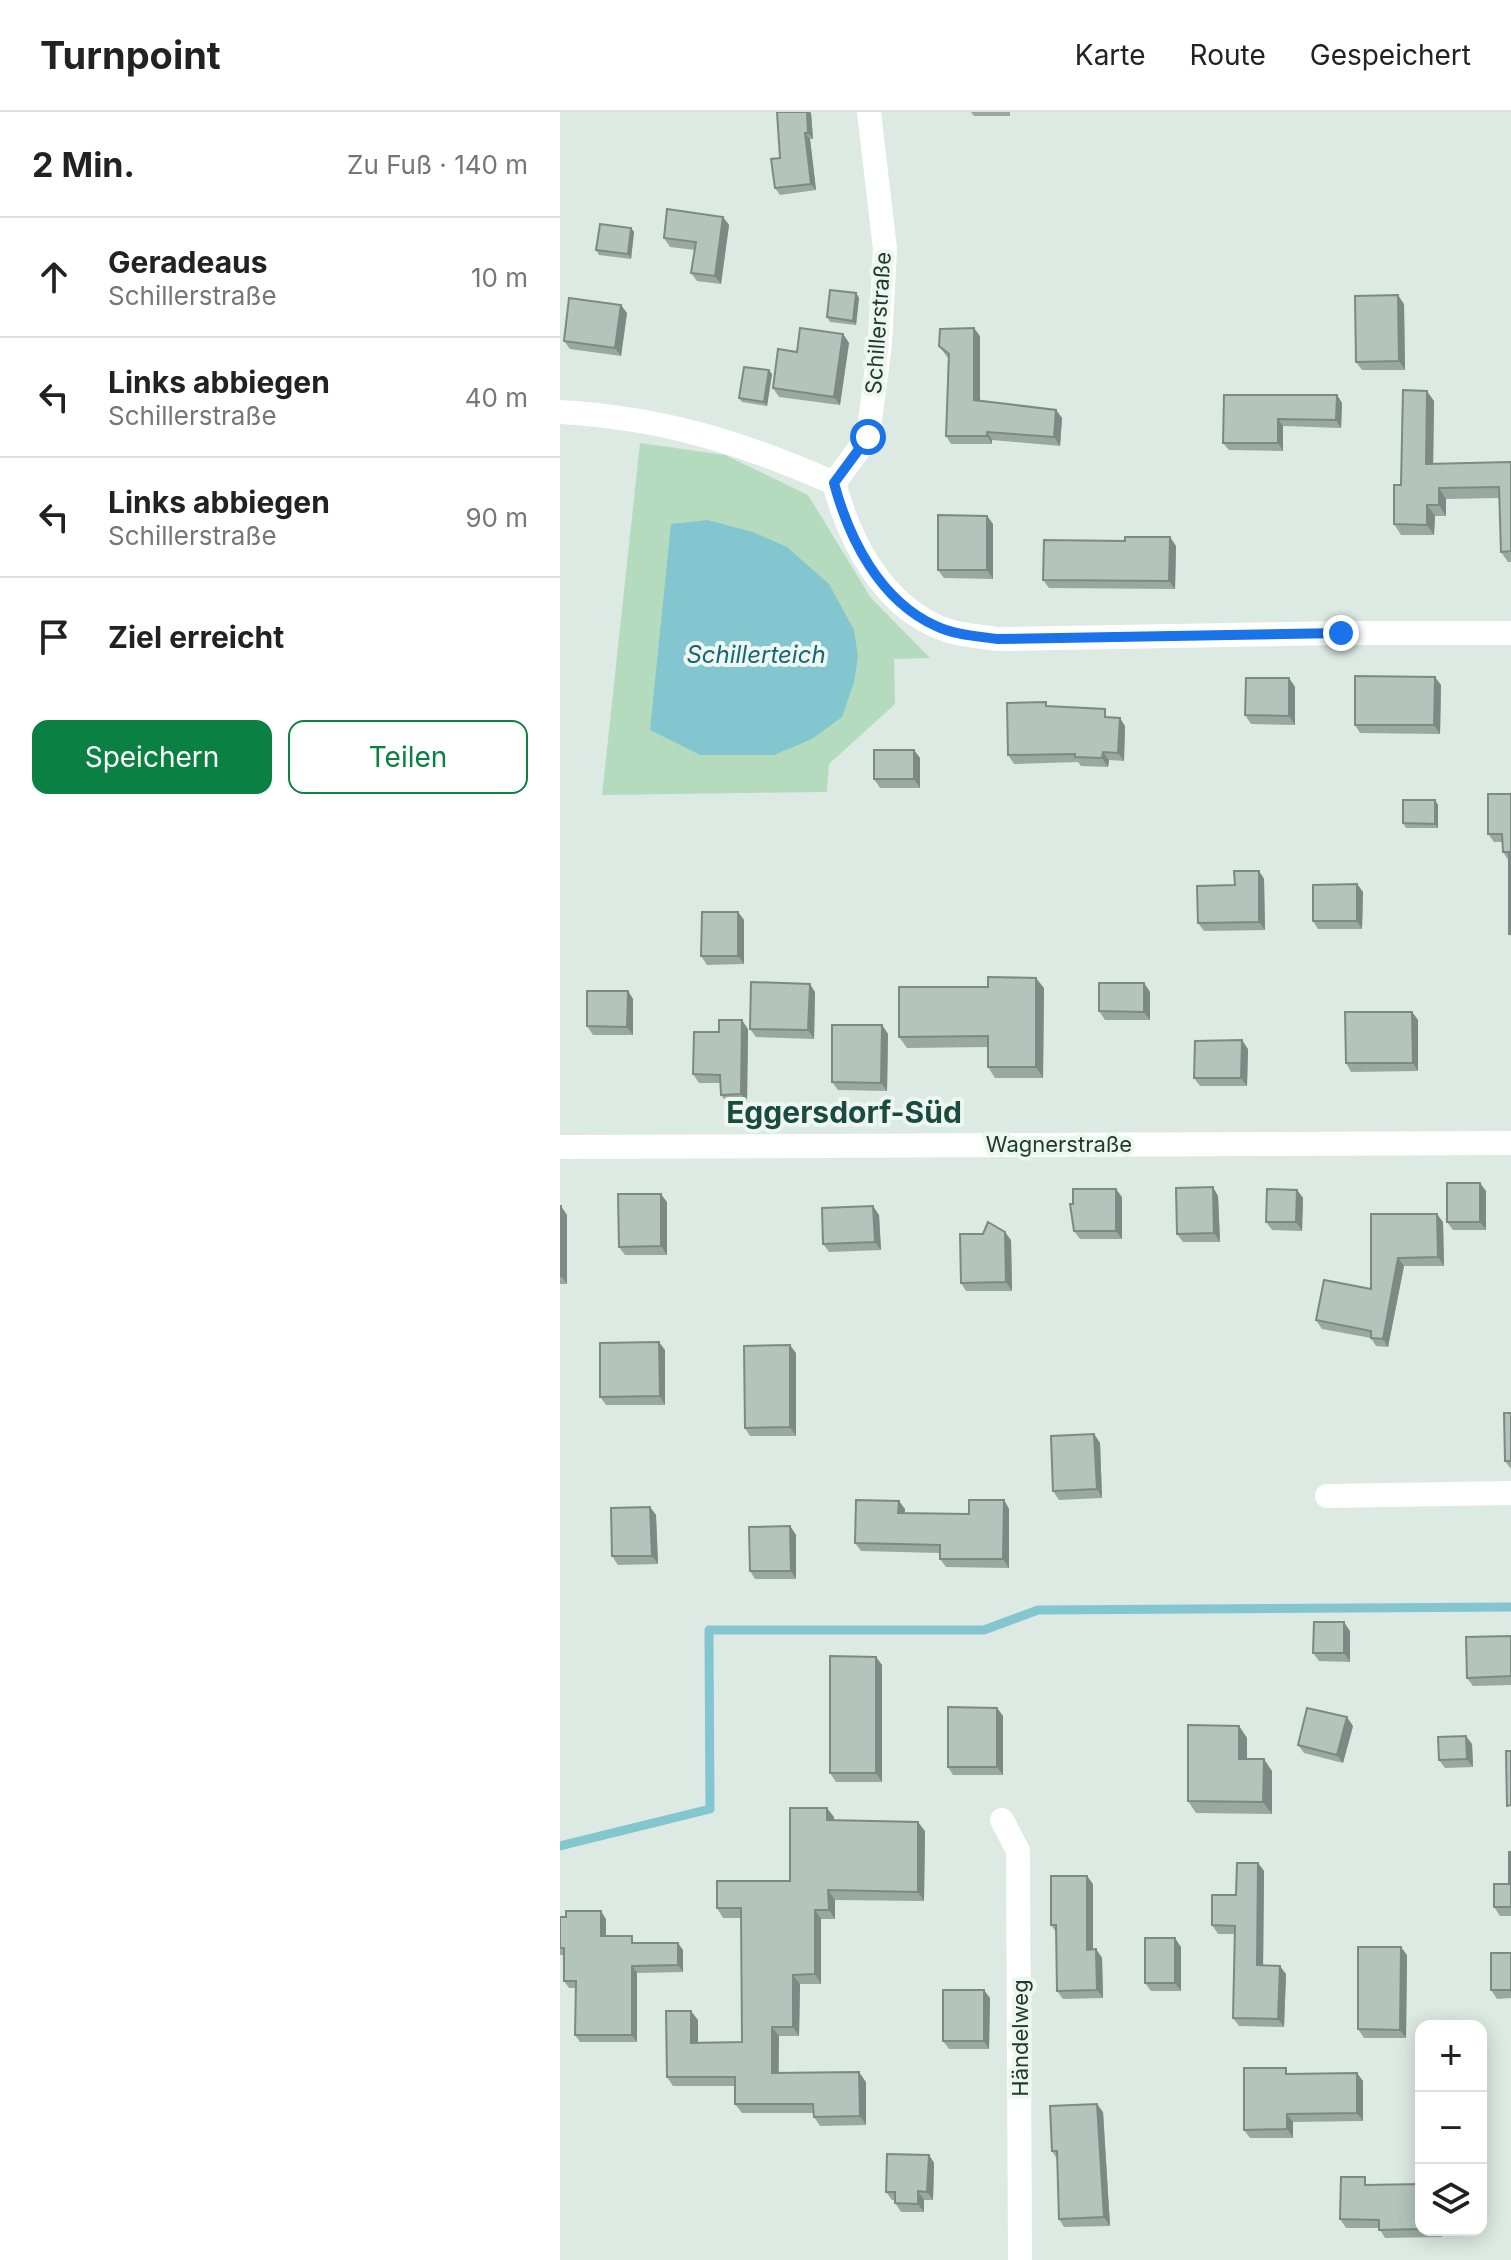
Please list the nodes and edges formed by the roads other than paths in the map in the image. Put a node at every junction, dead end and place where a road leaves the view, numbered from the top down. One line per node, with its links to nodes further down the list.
1 (869, 112): 3 (street, Schillerstraße)
2 (560, 412): 3 (street)
3 (834, 483): 4 (street)
4 (1511, 633)
5 (1511, 1143): 6 (street, Wagnerstraße)
6 (560, 1147)
7 (1511, 1493): 8 (street)
8 (1327, 1496)
9 (1002, 1820): 10 (street, Händelweg)
10 (1020, 2260)

